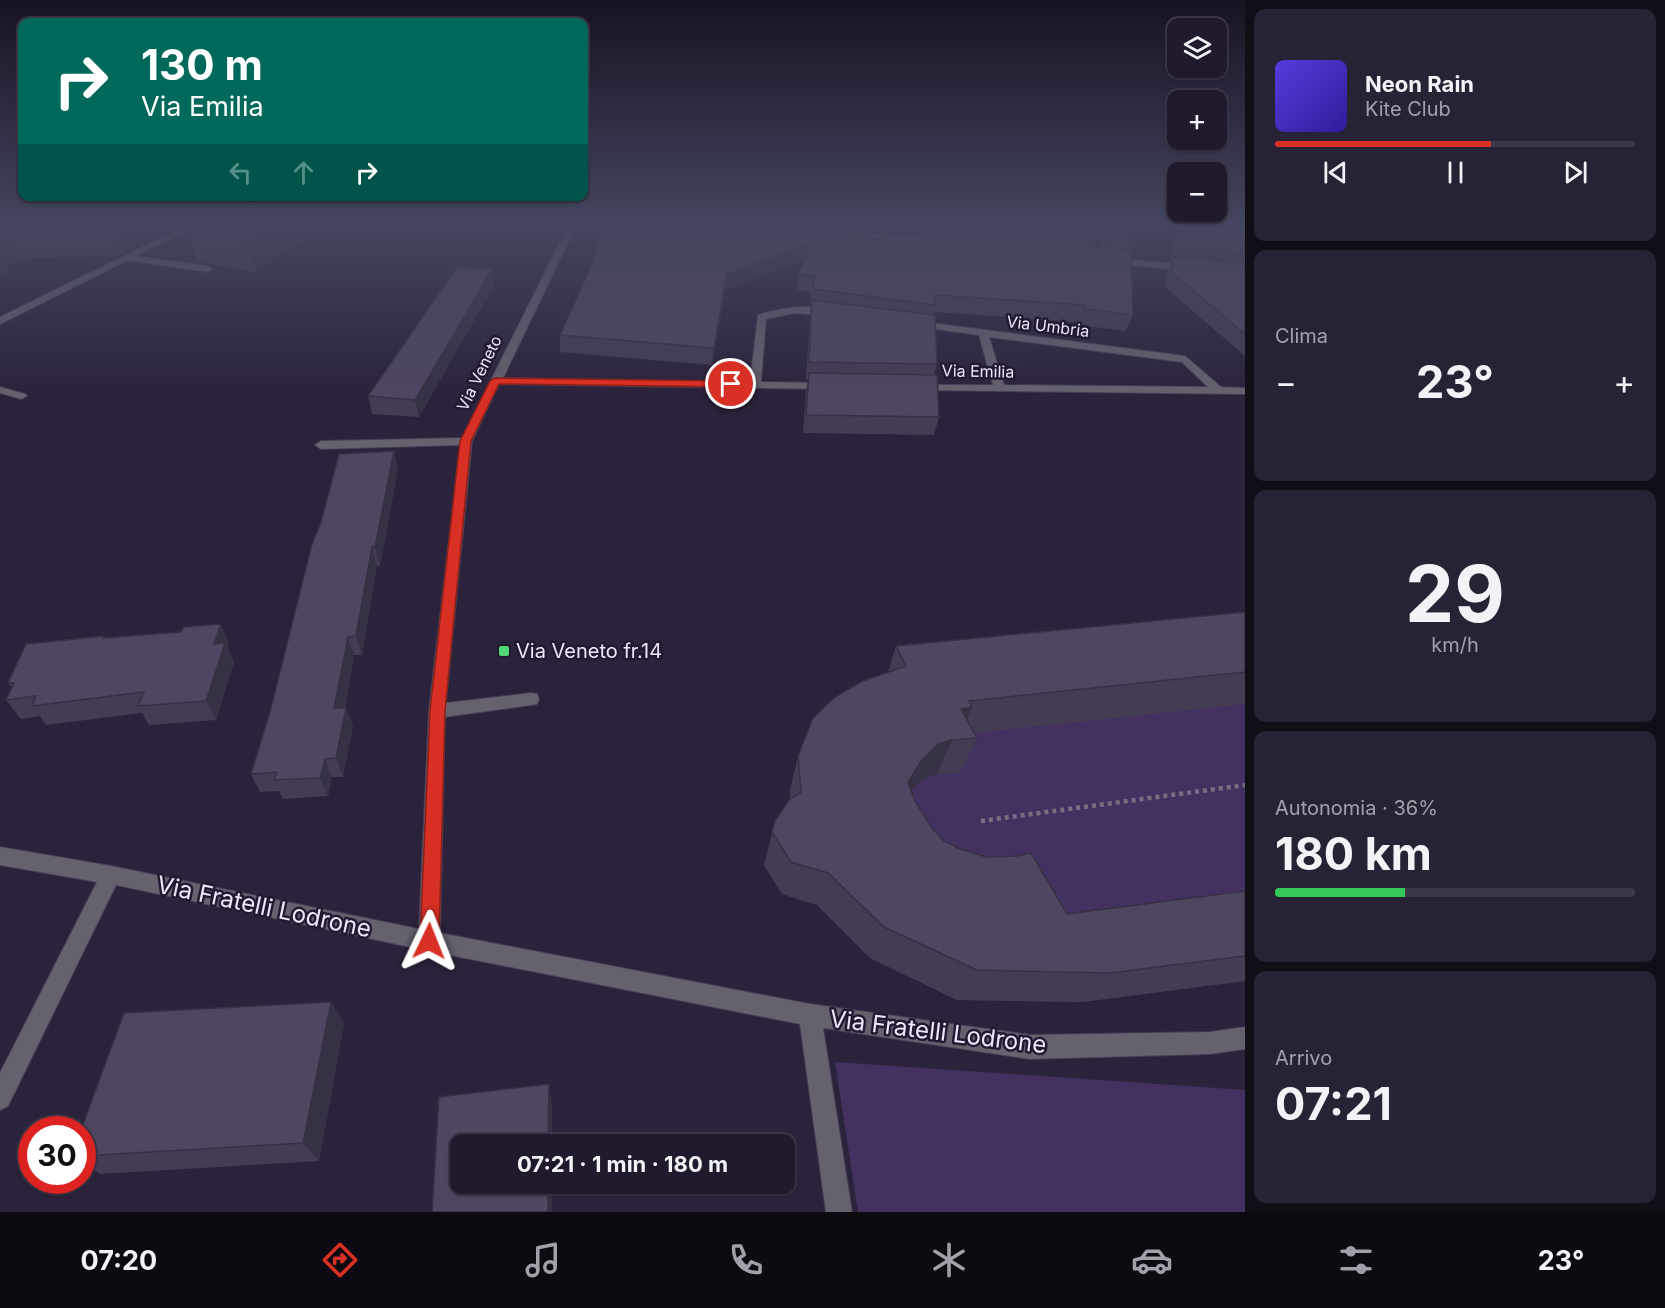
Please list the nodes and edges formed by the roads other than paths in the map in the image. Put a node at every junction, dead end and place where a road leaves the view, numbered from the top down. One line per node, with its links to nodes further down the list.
1 (82, 281): 3 (street)
2 (545, 281): 11 (street, Via Veneto)
3 (13, 315): 5 (street); 6 (street)
4 (845, 315): 12 (street)
5 (0, 316)
6 (0, 321)
7 (903, 322): 8 (street, Via Umbria)
8 (983, 333): 10 (street, Via Umbria); 15 (street)
9 (1195, 348): 10 (street)
10 (1185, 359): 17 (street)
11 (495, 381): 12 (street); 20 (street, Via Veneto)
12 (755, 385): 13 (street)
13 (837, 386)
14 (907, 387): 15 (street, Via Emilia)
15 (1000, 388): 17 (street, Via Emilia)
16 (0, 390): 19 (street)
17 (1218, 391): 18 (street, Via Emilia)
18 (1245, 392)
19 (21, 396)
20 (466, 441): 21 (street, Via Veneto); 23 (street, Via Veneto)
21 (321, 445)
22 (531, 699): 23 (street)
23 (437, 711): 26 (street, Via Veneto)
24 (0, 856): 25 (street, Via Fratelli Lodrone)
25 (111, 875): 26 (street, Via Fratelli Lodrone); 29 (street)
26 (429, 941): 27 (street, Via Fratelli Lodrone)
27 (810, 1016): 28 (street, Via Fratelli Lodrone); 30 (street, Via Fratelli Lodrone)
28 (1245, 1038)
29 (0, 1098)
30 (839, 1212)

